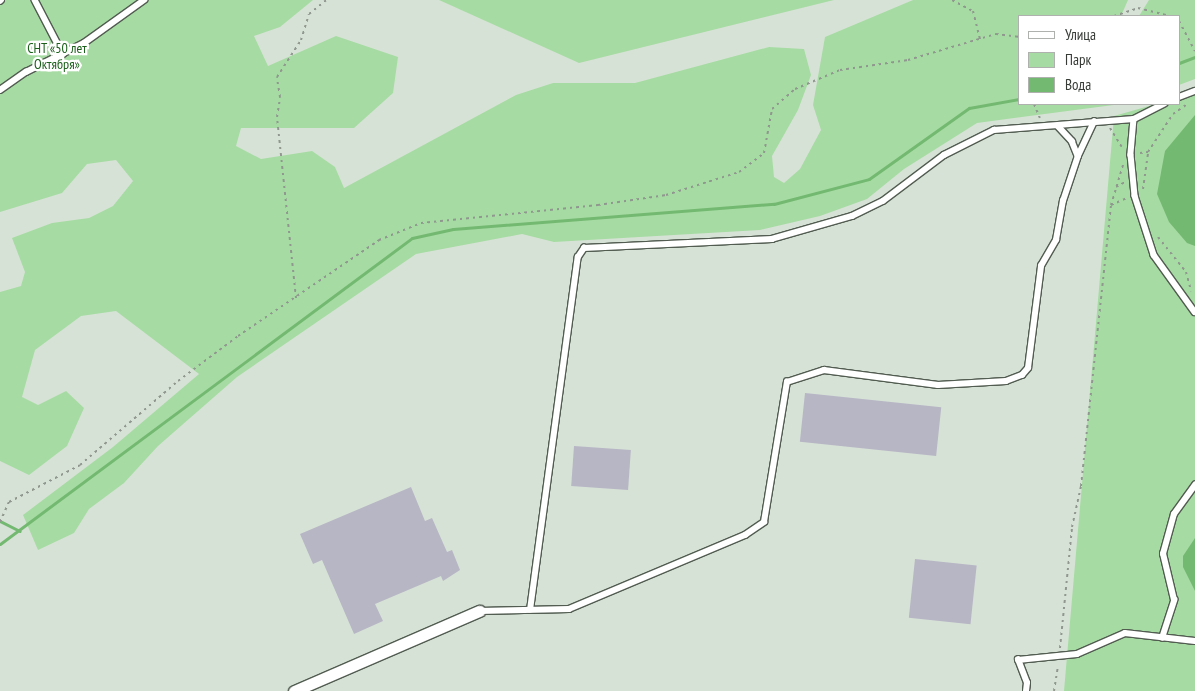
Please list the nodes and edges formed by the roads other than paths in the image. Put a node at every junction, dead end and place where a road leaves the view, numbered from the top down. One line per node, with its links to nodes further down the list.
1 (35, 0): 3 (lane)
2 (144, 0): 3 (lane)
3 (63, 54): 4 (lane)
4 (0, 90)
5 (1195, 91): 6 (lane)
6 (1180, 97)
7 (1162, 105): 8 (lane)
8 (1134, 119): 9 (lane); 12 (lane)
9 (1094, 122): 10 (lane); 11 (lane)
10 (1058, 126): 11 (lane); 14 (lane)
11 (1078, 156): 14 (lane)
12 (1195, 312)
13 (1195, 486): 16 (lane)
14 (530, 610): 15 (lane)
15 (479, 611): 18 (street)
16 (1162, 638): 17 (lane); 19 (lane)
17 (1195, 641)
18 (294, 691)
19 (1026, 691)

